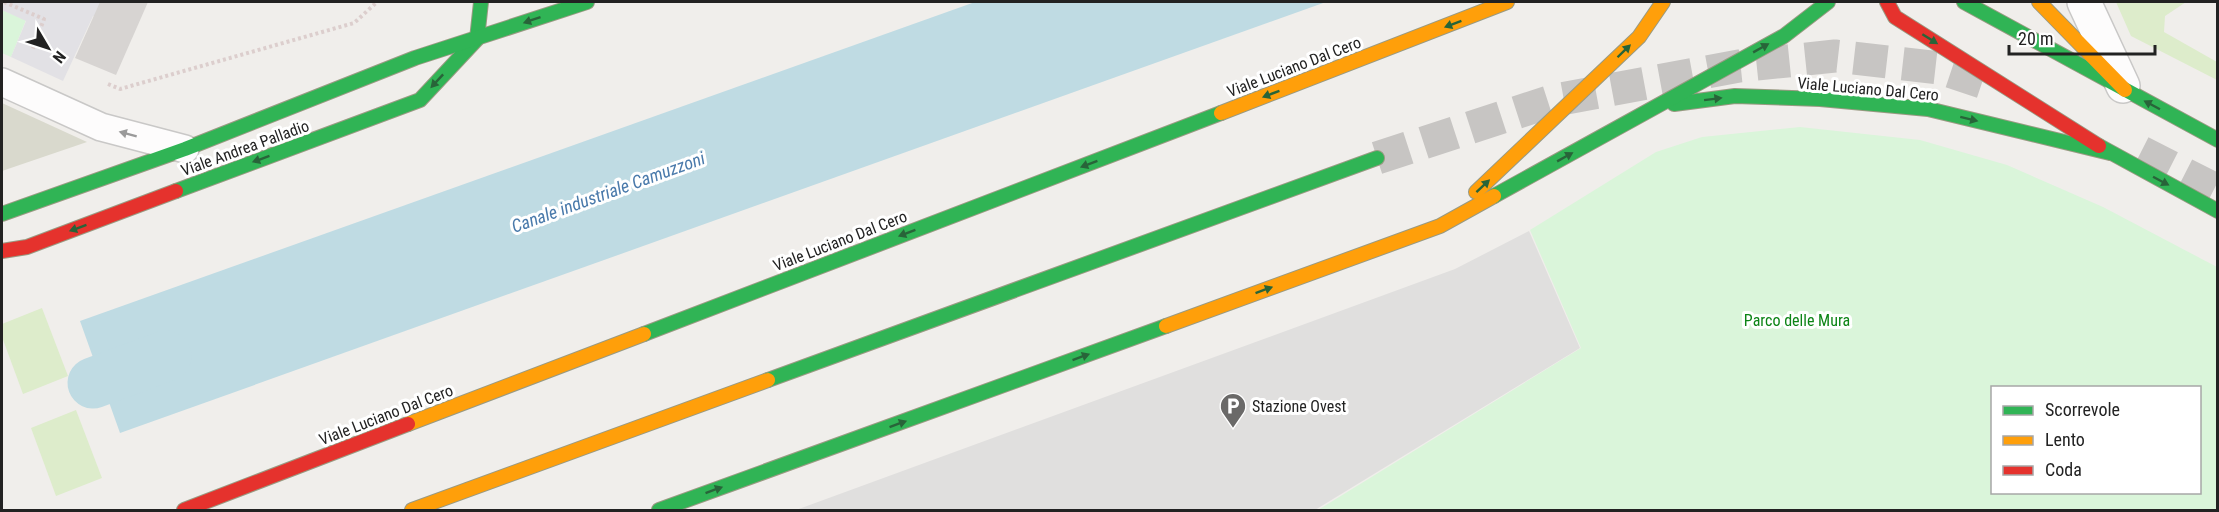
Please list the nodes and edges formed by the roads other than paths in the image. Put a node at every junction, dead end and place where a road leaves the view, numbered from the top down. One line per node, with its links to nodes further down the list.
1 (481, 2): 10 (main road)
2 (586, 2): 10 (main road, one-way to 10)
3 (1506, 2): 22 (main road, Viale Luciano Dal Cero, one-way to 22)
4 (1663, 2): 20 (main road, Viale Luciano Dal Cero, one-way to 4)
5 (1828, 2): 13 (main road, Viale Luciano Dal Cero, one-way to 5)
6 (1887, 2): 16 (main road, Viale Luciano Dal Cero, one-way to 16)
7 (1964, 2): 12 (main road)
8 (2039, 2): 12 (main road)
9 (2084, 2): 12 (street)
10 (477, 39): 15 (main road, Viale Andrea Palladio); 21 (main road, Viale Andrea Palladio, one-way to 21)
11 (2, 82): 15 (lane, one-way to 11)
12 (2125, 90): 14 (main road, one-way to 12)
13 (1655, 107): 16 (main road, Viale Luciano Dal Cero, one-way to 16); 20 (main road, Viale Luciano Dal Cero, one-way to 13)
14 (2217, 140)
15 (185, 149): 19 (main road, Viale Andrea Palladio)
16 (2110, 153): 18 (main road, Viale Luciano Dal Cero, one-way to 18)
17 (1377, 158): 23 (main road)
18 (2217, 211)
19 (2, 214)
20 (1440, 226): 24 (main road, Viale Luciano Dal Cero, one-way to 20)
21 (2, 251)
22 (184, 510)
23 (412, 510)
24 (659, 510)

